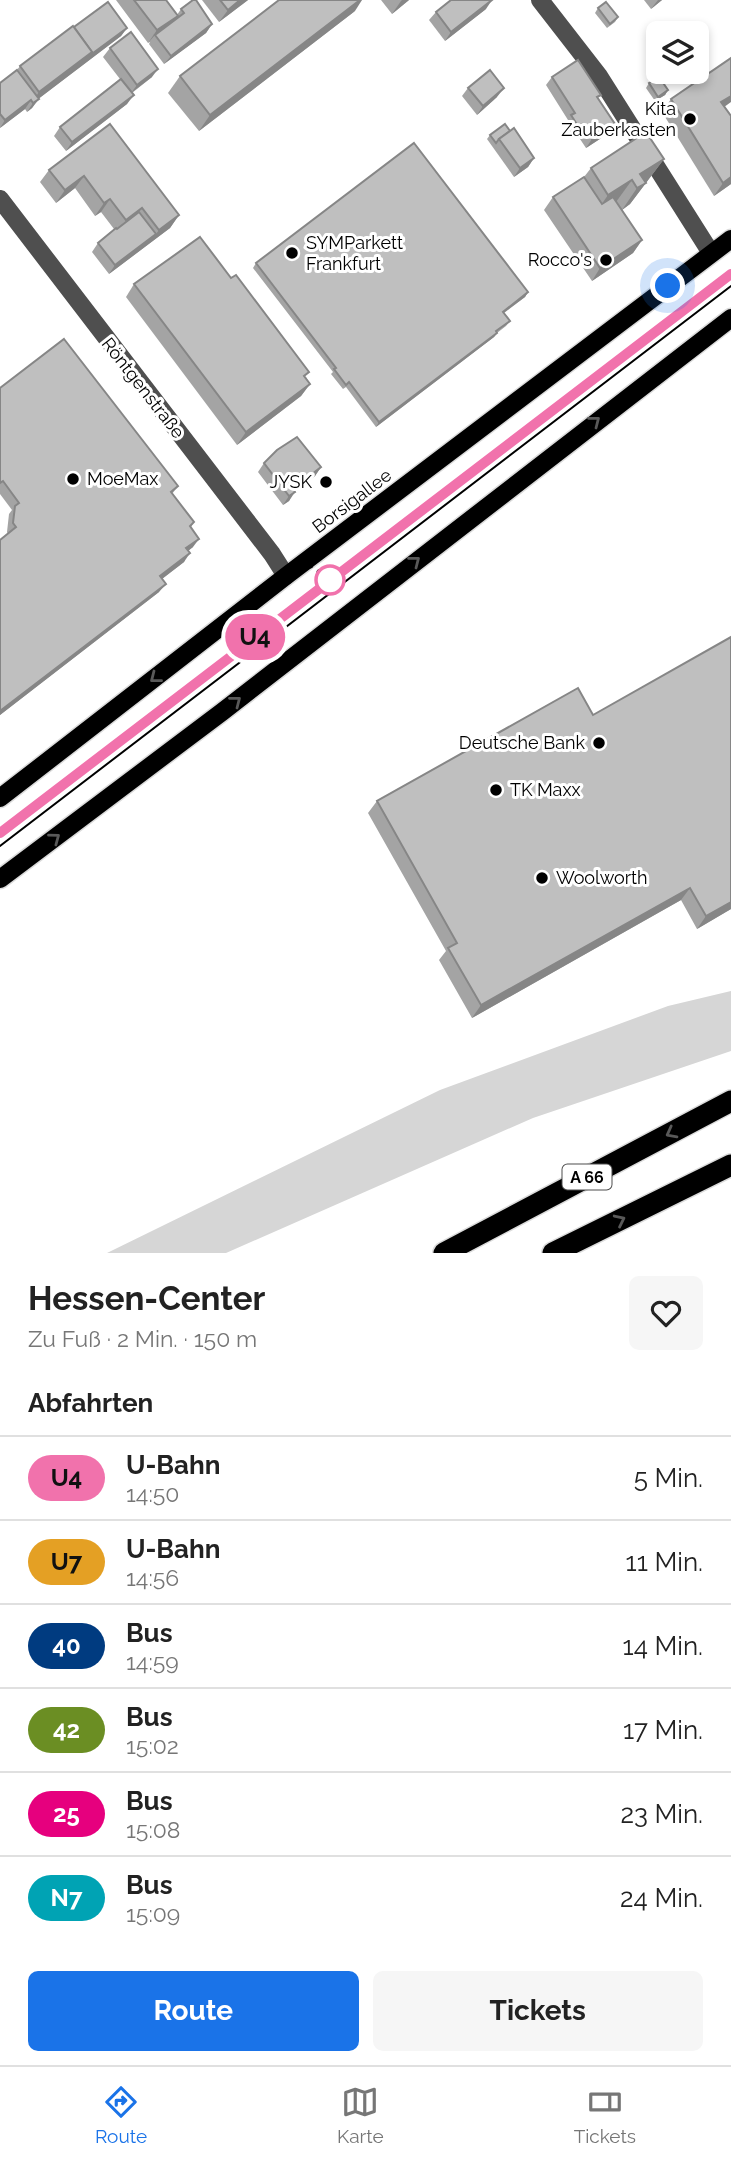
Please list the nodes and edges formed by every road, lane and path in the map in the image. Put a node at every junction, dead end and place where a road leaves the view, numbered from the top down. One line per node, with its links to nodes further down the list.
1 (540, 0): 4 (street)
2 (0, 200): 6 (street, Röntgenstraße)
3 (731, 239): 4 (main road, Borsigallee)
4 (711, 253): 6 (main road, Borsigallee)
5 (731, 318): 8 (main road, one-way to 5)
6 (286, 576): 7 (main road, Borsigallee, one-way to 7)
7 (0, 798)
8 (0, 879)
9 (731, 1101): 11 (highway, A 66, one-way to 11)
10 (731, 1165): 12 (highway, one-way to 10)
11 (444, 1253)
12 (553, 1253)

